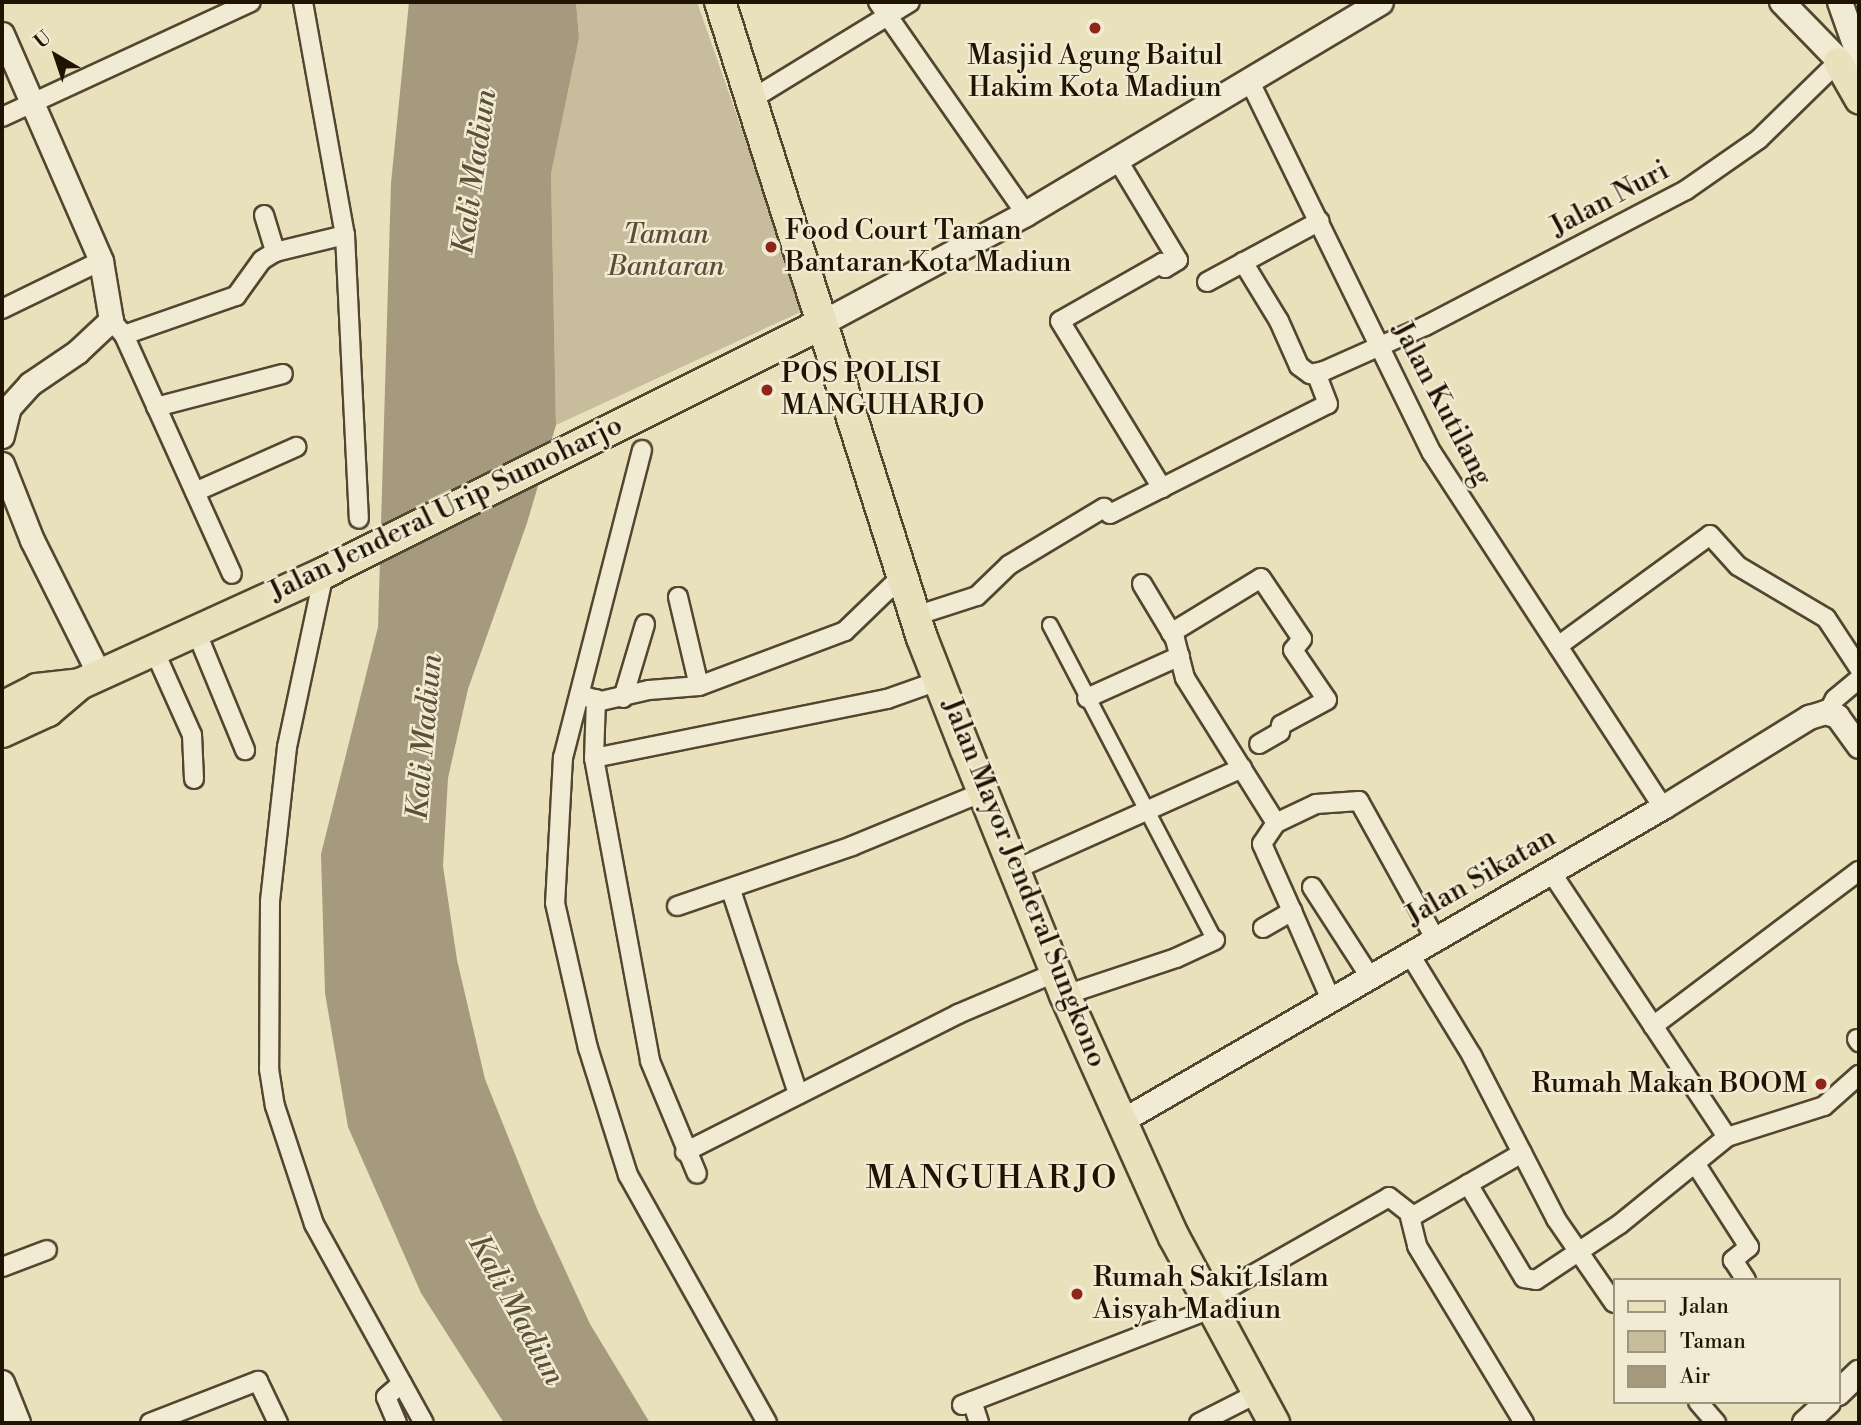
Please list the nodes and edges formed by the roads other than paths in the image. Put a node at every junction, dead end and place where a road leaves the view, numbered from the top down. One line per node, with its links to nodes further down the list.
1 (251, 2): 15 (street)
2 (303, 2): 21 (street)
3 (720, 2): 13 (highway, Jalan Mayor Jenderal Sungkono)
4 (911, 2): 8 (street)
5 (1381, 2): 11 (main road)
6 (1782, 2): 10 (main road)
7 (1840, 2): 10 (main road)
8 (882, 8): 13 (street); 18 (street)
9 (2, 34): 15 (street)
10 (1853, 54): 12 (main road); 14 (main road); 29 (street, Jalan Nuri)
11 (1249, 80): 17 (main road); 20 (street, Jalan Kutilang)
12 (1859, 81)
13 (752, 99): 28 (highway, Jalan Mayor Jenderal Sungkono)
14 (1859, 99)
15 (32, 101): 16 (street); 23 (street)
16 (2, 117)
17 (1117, 159): 18 (main road); 37 (street)
18 (1026, 214): 28 (main road)
19 (264, 215): 22 (street)
20 (1320, 221): 24 (street); 29 (street, Jalan Kutilang)
21 (345, 235): 22 (street); 39 (street)
22 (275, 252): 27 (street)
23 (101, 261): 26 (street); 27 (street)
24 (1243, 262): 25 (street); 30 (street)
25 (1207, 282)
26 (2, 309)
27 (118, 327): 32 (street); 33 (street)
28 (815, 327): 40 (highway, Jalan Jenderal Urip Sumoharjo); 42 (highway, Jalan Mayor Jenderal Sungkono)
29 (1380, 344): 30 (street, Jalan Nuri); 50 (street, Jalan Kutilang)
30 (1316, 373): 37 (street)
31 (283, 374): 32 (street)
32 (156, 407): 38 (street)
33 (2, 436)
34 (296, 447): 38 (street)
35 (642, 450): 58 (street)
36 (2, 464): 55 (street)
37 (1162, 488): 45 (street)
38 (195, 492): 41 (street)
39 (359, 519)
40 (333, 566): 48 (highway, Jalan Jenderal Urip Sumoharjo); 108 (street)
41 (232, 574)
42 (903, 575): 45 (highway, Jalan Mayor Jenderal Sungkono); 57 (street)
43 (1142, 584): 49 (street)
44 (678, 597): 57 (street)
45 (915, 616): 56 (highway, Jalan Mayor Jenderal Sungkono)
46 (645, 624): 59 (street)
47 (1050, 625): 60 (street)
48 (195, 631): 51 (highway, Jalan Jenderal Urip Sumoharjo); 67 (street)
49 (1171, 633): 52 (street); 65 (street)
50 (1558, 646): 53 (street); 72 (street, Jalan Kutilang)
51 (154, 650): 55 (highway, Jalan Jenderal Urip Sumoharjo); 70 (street)
52 (1180, 656): 60 (street); 69 (street)
53 (1859, 668)
54 (1859, 679): 63 (street)
55 (90, 680): 62 (highway, Jalan Jenderal Urip Sumoharjo); 64 (highway, Jalan Jenderal Urip Sumoharjo)
56 (941, 680): 68 (street); 71 (highway, Jalan Mayor Jenderal Sungkono)
57 (699, 686): 59 (street)
58 (577, 695): 61 (street); 118 (street)
59 (622, 698): 61 (street)
60 (1087, 698): 73 (street)
61 (596, 699): 68 (street)
62 (2, 707)
63 (1828, 712): 66 (street); 72 (street, Jalan Sikatan)
64 (2, 732)
65 (1259, 744)
66 (1859, 746)
67 (245, 750)
68 (594, 758): 94 (street)
69 (1242, 768): 73 (street); 74 (street)
70 (194, 779)
71 (983, 792): 75 (highway, Jalan Mayor Jenderal Sungkono); 79 (street)
72 (1663, 807): 77 (street, Jalan Sikatan)
73 (1147, 811): 75 (street); 84 (street)
74 (1276, 823): 81 (street); 83 (street)
75 (1014, 870): 87 (highway, Jalan Mayor Jenderal Sungkono)
76 (1859, 871): 89 (street)
77 (1550, 872): 83 (street, Jalan Sikatan); 89 (street)
78 (1312, 887): 86 (street)
79 (731, 890): 80 (street); 91 (street)
80 (677, 906)
81 (1292, 911): 82 (street); 88 (street)
82 (1262, 928)
83 (1435, 938): 85 (street, Jalan Sikatan)
84 (1215, 940): 87 (street)
85 (1409, 953): 86 (street, Jalan Sikatan); 95 (street)
86 (1370, 977): 88 (street, Jalan Sikatan)
87 (1061, 984): 91 (street); 92 (highway, Jalan Mayor Jenderal Sungkono)
88 (1331, 1000): 92 (street, Jalan Sikatan)
89 (1653, 1026): 93 (street)
90 (1859, 1075): 93 (street)
91 (798, 1094): 94 (street)
92 (1123, 1120): 105 (highway, Jalan Mayor Jenderal Sungkono)
93 (1727, 1137): 96 (street)
94 (685, 1152): 97 (street)
95 (1522, 1153): 98 (street); 101 (street)
96 (1695, 1163): 101 (street); 103 (street)
97 (696, 1174)
98 (1468, 1184): 99 (street); 101 (street)
99 (1410, 1217): 105 (street); 122 (street)
100 (47, 1250): 102 (street)
101 (1576, 1252): 104 (street)
102 (2, 1267)
103 (1745, 1278)
104 (1612, 1300)
105 (1210, 1304): 110 (highway, Jalan Mayor Jenderal Sungkono); 119 (street)
106 (1859, 1373): 109 (main road)
107 (2, 1383): 113 (main road)
108 (402, 1383): 116 (street); 117 (street)
109 (1840, 1390)
110 (1256, 1394): 120 (street); 121 (highway, Jalan Mayor Jenderal Sungkono)
111 (1700, 1404): 123 (street)
112 (1825, 1404): 124 (main road)
113 (19, 1423)
114 (150, 1423): 115 (street)
115 (278, 1423)
116 (397, 1423)
117 (424, 1423)
118 (767, 1423)
119 (979, 1423)
120 (1199, 1423)
121 (1273, 1423)
122 (1524, 1423)
123 (1716, 1423)
124 (1805, 1423)

